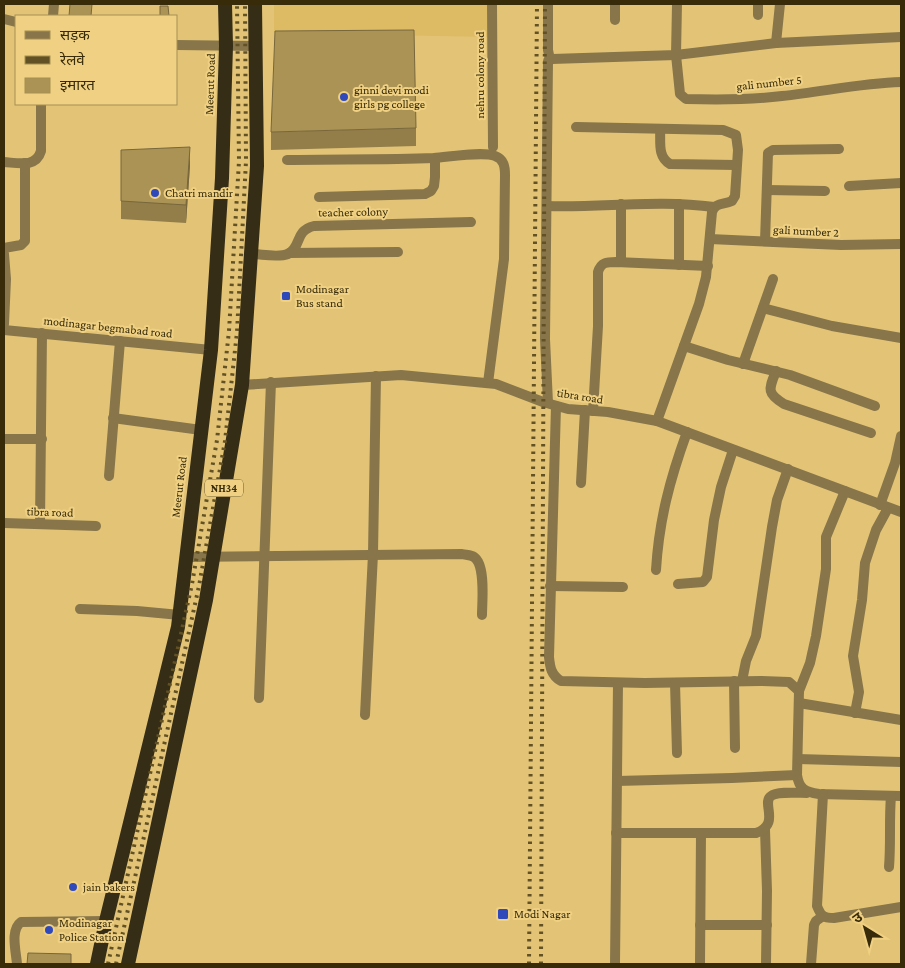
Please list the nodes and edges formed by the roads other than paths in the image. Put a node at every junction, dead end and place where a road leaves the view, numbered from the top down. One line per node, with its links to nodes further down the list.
1 (226, 4): 14 (highway, Meerut Road / NH34)
2 (255, 4): 15 (highway, NH34)
3 (492, 4): 22 (street, nehru colony road)
4 (548, 4): 17 (street)
5 (615, 4): 10 (street)
6 (677, 4): 16 (street, gali number 5)
7 (758, 4): 9 (street)
8 (780, 4): 12 (street)
9 (758, 15)
10 (615, 20)
11 (901, 37): 12 (street)
12 (776, 43): 16 (street)
13 (178, 44): 14 (street)
14 (226, 46): 15 (street); 58 (highway, Meerut Road / NH34)
15 (255, 46): 46 (highway, NH34)
16 (676, 55): 17 (street); 18 (street, gali number 5)
17 (550, 60): 36 (street)
18 (901, 82)
19 (41, 105): 27 (street)
20 (576, 127): 21 (street)
21 (660, 129): 28 (street); 28 (street)
22 (492, 147)
23 (839, 149): 31 (street)
24 (435, 158): 25 (street); 33 (street); 63 (street)
25 (287, 160)
26 (4, 162): 27 (street)
27 (26, 163): 42 (street)
28 (736, 165): 37 (street)
29 (901, 183): 30 (street)
30 (849, 186)
31 (767, 190): 32 (street); 40 (street)
32 (825, 191)
33 (319, 197)
34 (621, 204): 35 (street); 36 (street); 47 (street)
35 (679, 204): 37 (street); 48 (street)
36 (546, 206): 65 (street)
37 (714, 207): 39 (street)
38 (471, 222): 44 (street, teacher colony)
39 (710, 239): 40 (street, gali number 2); 49 (street)
40 (765, 241): 41 (street, gali number 2)
41 (901, 244)
42 (4, 248)
43 (398, 252): 44 (street)
44 (289, 253): 46 (street)
45 (4, 254): 52 (street)
46 (251, 254): 64 (highway, NH34)
47 (621, 262): 48 (street); 67 (street)
48 (679, 264): 49 (street)
49 (708, 266): 57 (street)
50 (773, 279): 51 (street)
51 (763, 308): 55 (street); 59 (street)
52 (4, 324)
53 (4, 330): 54 (street, modinagar begmabad road)
54 (42, 333): 56 (street, modinagar begmabad road); 75 (street)
55 (901, 338)
56 (120, 341): 58 (street, modinagar begmabad road); 68 (street)
57 (684, 346): 59 (street); 69 (street)
58 (210, 350): 70 (highway, Meerut Road / NH34)
59 (743, 364): 60 (street)
60 (776, 371): 66 (street); 72 (street)
61 (376, 376): 62 (street, tibra road); 63 (street, tibra road); 86 (street)
62 (271, 382): 64 (street, tibra road); 87 (street)
63 (488, 383): 65 (street, tibra road)
64 (242, 385): 88 (highway, NH34)
65 (552, 404): 67 (street, tibra road); 92 (street)
66 (875, 406)
67 (589, 410): 69 (street, tibra road); 79 (street)
68 (113, 418): 70 (street); 78 (street)
69 (657, 421): 71 (street, tibra road)
70 (201, 430): 89 (highway, Meerut Road / NH34)
71 (687, 432): 76 (street, tibra road); 90 (street)
72 (871, 433)
73 (901, 436): 81 (street)
74 (4, 439): 75 (street)
75 (42, 439): 84 (street)
76 (733, 450): 77 (street, tibra road); 91 (street)
77 (788, 469): 80 (street, tibra road); 97 (street)
78 (109, 476)
79 (581, 483)
80 (845, 491): 81 (street, tibra road); 100 (street)
81 (884, 506): 82 (street, tibra road); 103 (street)
82 (901, 512)
83 (4, 522): 84 (street, tibra road)
84 (40, 524): 85 (street, tibra road)
85 (96, 526)
86 (373, 554): 87 (street); 96 (street); 104 (street)
87 (266, 555): 88 (street); 101 (street)
88 (213, 556): 89 (street); 126 (highway, NH34)
89 (186, 557): 95 (highway, Meerut Road / NH34)
90 (656, 570)
91 (678, 584)
92 (550, 586): 93 (street); 98 (street)
93 (623, 587)
94 (80, 609): 95 (street)
95 (180, 615): 121 (highway, Meerut Road / NH34)
96 (482, 615)
97 (738, 681): 99 (street); 100 (street); 106 (street)
98 (618, 682): 99 (street); 111 (street)
99 (675, 683): 107 (street)
100 (799, 691): 102 (street)
101 (259, 698)
102 (799, 703): 103 (street); 108 (street)
103 (856, 713): 105 (street)
104 (365, 716)
105 (901, 720)
106 (735, 748)
107 (677, 753)
108 (798, 760): 109 (street); 110 (street)
109 (901, 762)
110 (797, 775): 111 (street); 112 (street)
111 (618, 781): 116 (street)
112 (807, 793): 113 (street); 115 (street)
113 (823, 794): 114 (street); 120 (street)
114 (896, 796): 118 (street)
115 (765, 830): 117 (street); 123 (street)
116 (616, 833): 117 (street); 127 (street)
117 (701, 833): 122 (street)
118 (889, 867)
119 (901, 908): 120 (street)
120 (822, 916): 130 (street)
121 (106, 921): 124 (street); 125 (highway, Meerut Road / NH34)
122 (700, 925): 123 (street); 128 (street)
123 (767, 925): 129 (street)
124 (17, 964)
125 (97, 964)
126 (128, 964)
127 (615, 964)
128 (700, 964)
129 (766, 964)
130 (811, 964)

